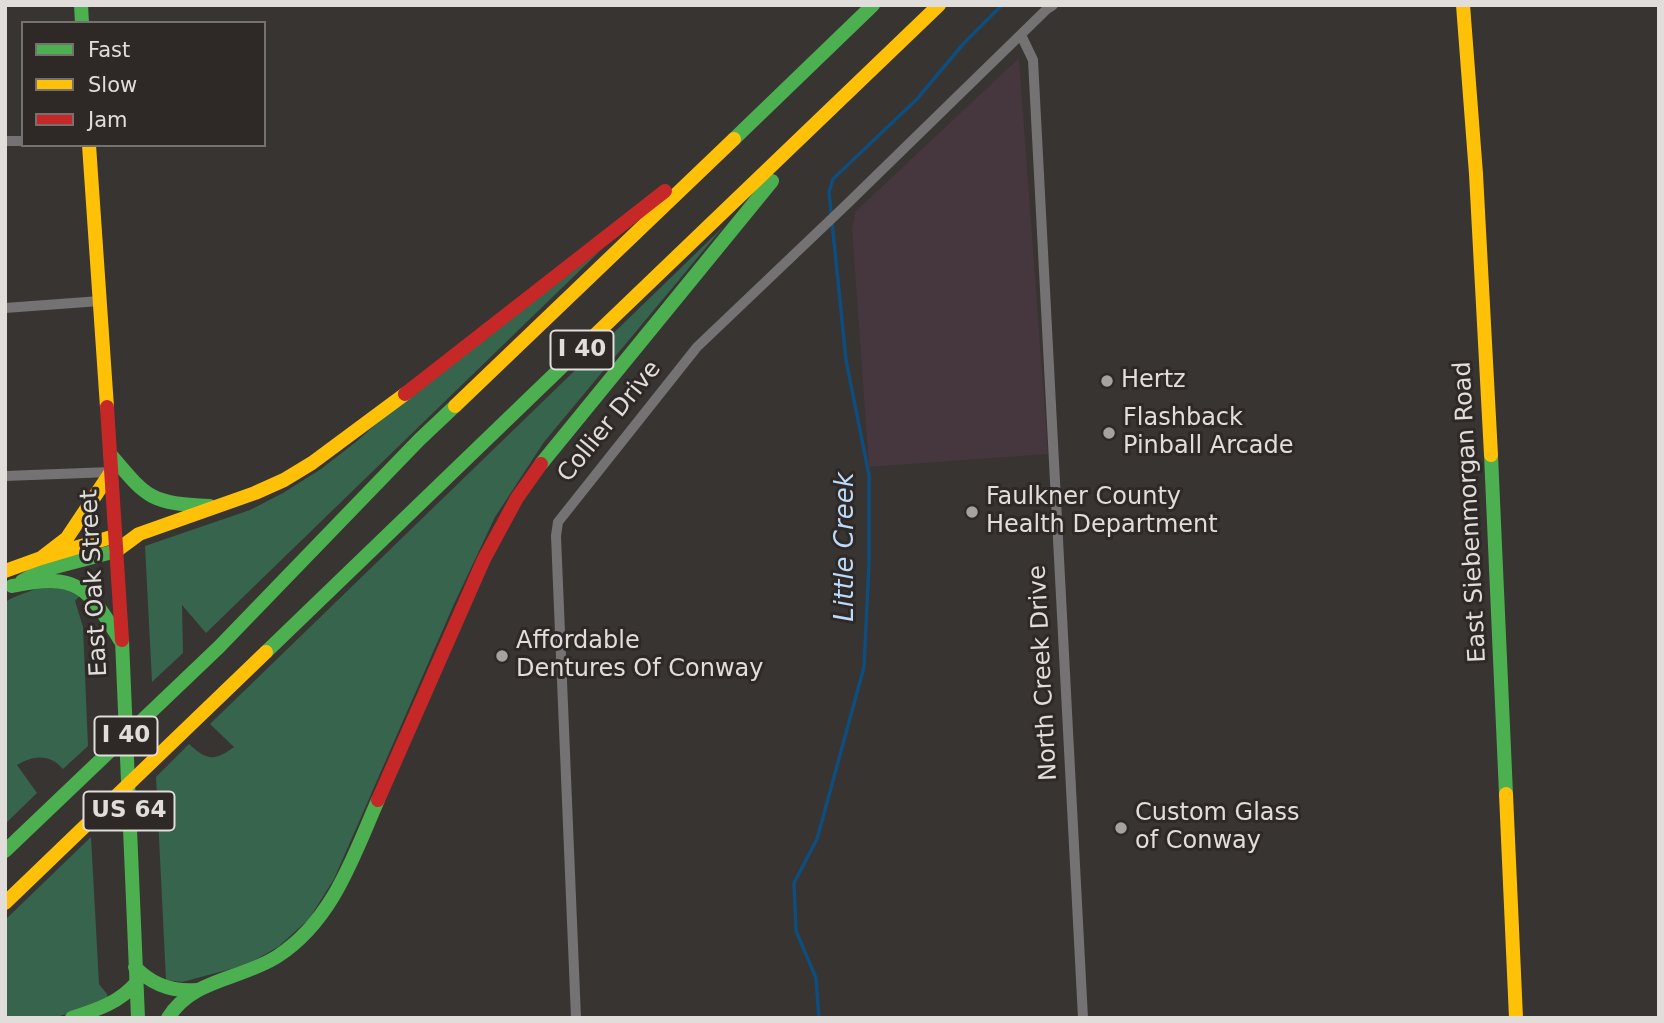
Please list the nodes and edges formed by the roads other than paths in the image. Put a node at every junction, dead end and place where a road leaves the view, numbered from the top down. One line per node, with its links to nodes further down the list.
1 (873, 5): 7 (main road, I 40)
2 (939, 5): 6 (main road, I 40)
3 (1053, 5): 5 (street, Collier Drive)
4 (1463, 5): 30 (main road, East Siebenmorgan Road)
5 (1021, 34): 28 (street, Collier Drive); 29 (street, North Creek Drive)
6 (824, 117): 21 (main road, I 40); 24 (main road)
7 (742, 131): 14 (main road); 20 (main road, I 40)
8 (89, 147): 9 (main road, East Oak Street / US 64)
9 (100, 302): 10 (street); 11 (main road, East Oak Street / US 64)
10 (5, 308)
11 (110, 454): 12 (main road, East Oak Street / US 64); 14 (main road)
12 (111, 472): 13 (street); 15 (main road, East Oak Street / US 64); 16 (main road)
13 (5, 476)
14 (217, 507): 15 (main road)
15 (116, 543): 16 (main road); 18 (main road); 19 (main road, East Oak Street / US 64)
16 (41, 558): 17 (main road)
17 (5, 571)
18 (9, 588): 19 (main road)
19 (122, 642): 22 (main road, East Oak Street / US 64)
20 (5, 851)
21 (5, 903)
22 (135, 967): 23 (main road, East Oak Street / US 64); 24 (main road)
23 (136, 983): 25 (main road); 26 (main road, East Oak Street / US 64)
24 (197, 990): 27 (main road)
25 (72, 1018)
26 (138, 1018)
27 (168, 1018)
28 (576, 1018)
29 (1083, 1018)
30 (1516, 1018)

